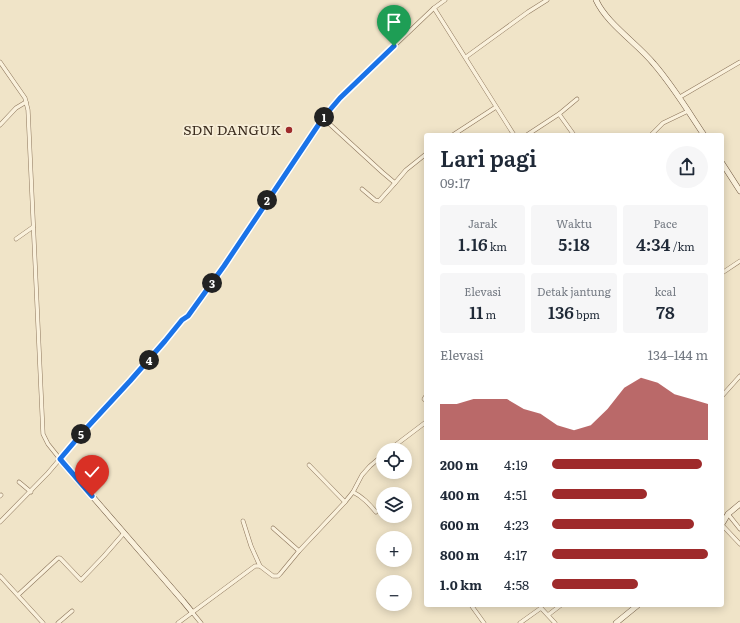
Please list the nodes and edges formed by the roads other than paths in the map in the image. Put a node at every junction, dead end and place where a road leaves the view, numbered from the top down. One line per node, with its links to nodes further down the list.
1 (445, 0): 4 (street)
2 (547, 0): 5 (street)
3 (596, 0): 8 (street)
4 (434, 8): 5 (street); 14 (street)
5 (466, 57): 11 (street)
6 (0, 62): 10 (street)
7 (740, 62): 8 (street)
8 (680, 97): 12 (street)
9 (576, 99): 13 (street)
10 (26, 102): 15 (street); 29 (street)
11 (496, 107): 16 (street); 17 (street)
12 (688, 111): 20 (street); 21 (street)
13 (559, 114): 18 (street); 19 (street)
14 (323, 118): 23 (street); 26 (street)
15 (0, 125)
16 (456, 133)
17 (513, 133)
18 (530, 133)
19 (573, 133)
20 (653, 133)
21 (703, 133)
22 (299, 142): 23 (street)
23 (303, 146): 37 (street)
24 (424, 156): 26 (street)
25 (724, 166): 28 (street)
26 (396, 183): 27 (street)
27 (362, 189)
28 (740, 191)
29 (33, 227): 30 (street); 37 (street)
30 (16, 239)
31 (740, 261): 32 (street)
32 (724, 271)
33 (740, 376): 34 (street)
34 (724, 394)
35 (424, 424): 36 (street)
36 (398, 443)
37 (60, 459): 41 (street); 53 (street)
38 (376, 461): 42 (street)
39 (309, 465): 43 (street)
40 (19, 482): 41 (street)
41 (31, 492): 49 (street)
42 (353, 492): 43 (street); 45 (street)
43 (345, 502): 55 (street)
44 (740, 504): 46 (street)
45 (376, 512)
46 (728, 514): 48 (street); 52 (street)
47 (243, 521): 56 (street)
48 (724, 521)
49 (0, 522)
50 (724, 526): 54 (street)
51 (273, 528): 55 (street)
52 (740, 529)
53 (124, 533): 58 (street); 63 (street)
54 (740, 544)
55 (299, 551): 56 (street)
56 (260, 566): 63 (street)
57 (0, 576): 58 (street)
58 (18, 595): 65 (street)
59 (472, 607): 69 (street)
60 (558, 607): 64 (street)
61 (636, 607): 72 (street)
62 (72, 611): 66 (street)
63 (192, 612): 67 (street); 68 (street)
64 (548, 615): 70 (street); 71 (street)
65 (43, 623)
66 (58, 623)
67 (178, 623)
68 (201, 623)
69 (484, 623)
70 (520, 623)
71 (555, 623)
72 (616, 623)

